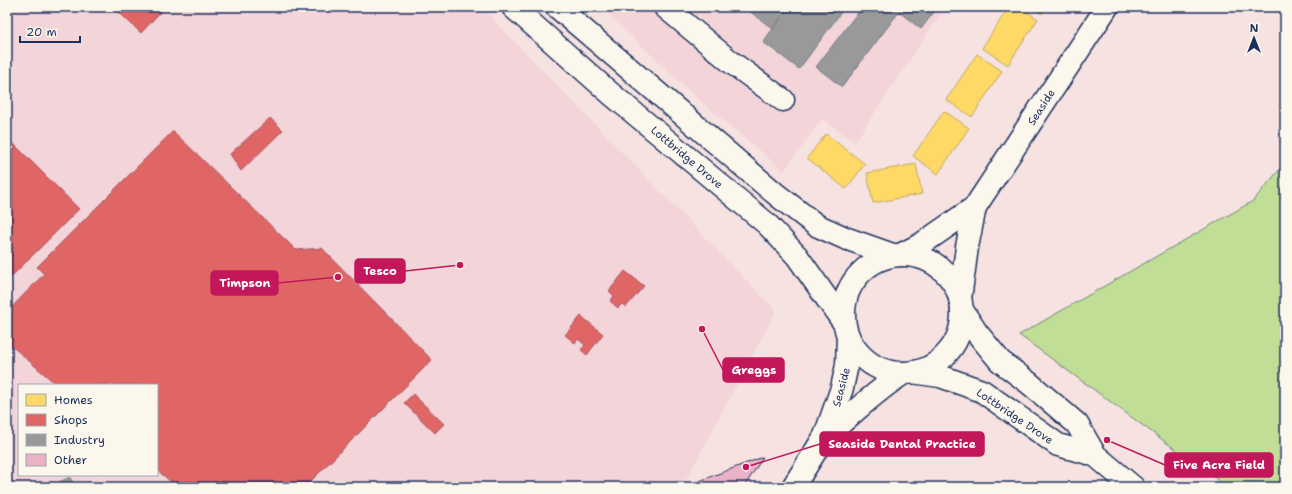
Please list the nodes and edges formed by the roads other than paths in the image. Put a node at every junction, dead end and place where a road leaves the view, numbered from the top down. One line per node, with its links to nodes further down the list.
1 (513, 7): 9 (main road, Lottbridge Drove)
2 (557, 7): 7 (main road)
3 (665, 7): 5 (main road)
4 (1107, 7): 6 (main road, Seaside)
5 (783, 100)
6 (976, 207): 7 (main road, Seaside); 8 (main road, Seaside)
7 (896, 255): 8 (main road); 9 (main road)
8 (961, 304): 10 (main road); 12 (main road, Lottbridge Drove)
9 (846, 330): 10 (main road); 11 (main road, Seaside)
10 (908, 373): 11 (main road, Seaside); 12 (main road, Lottbridge Drove)
11 (825, 436): 13 (main road, Seaside)
12 (1096, 455): 14 (main road, Lottbridge Drove)
13 (793, 487)
14 (1134, 487)

